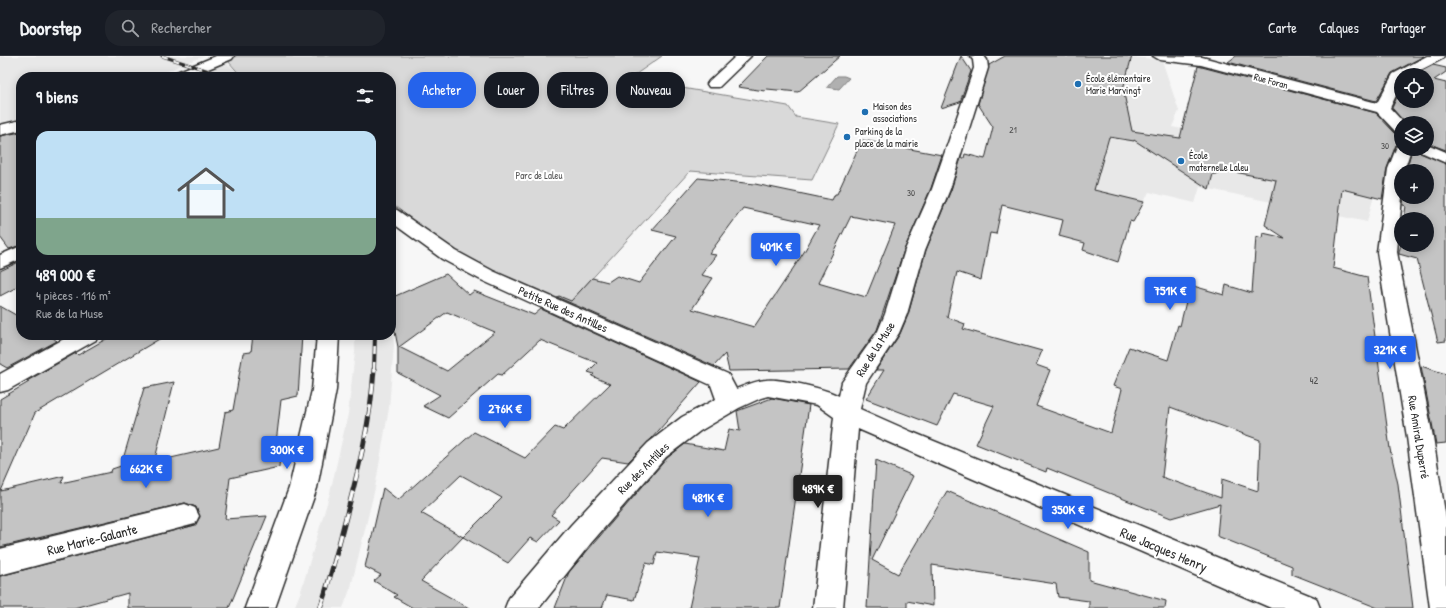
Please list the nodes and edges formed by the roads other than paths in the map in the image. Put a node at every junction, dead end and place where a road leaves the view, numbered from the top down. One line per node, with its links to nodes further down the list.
1 (227, 56): 7 (street)
2 (744, 56): 8 (street)
3 (977, 56): 24 (street, Rue de la Muse)
4 (1160, 56): 10 (street, Rue Foran)
5 (1437, 56): 6 (street)
6 (1414, 68)
7 (189, 72)
8 (714, 84)
9 (1394, 85): 10 (street)
10 (1382, 109): 11 (street)
11 (1394, 122)
12 (16, 126): 13 (street)
13 (0, 130)
14 (1434, 152): 16 (street)
15 (1401, 156): 31 (street, Rue Amiral Duperré)
16 (1446, 158)
17 (396, 218): 23 (street, Petite Rue des Antilles)
18 (16, 254): 19 (street)
19 (0, 262)
20 (79, 340): 22 (street)
21 (328, 340): 27 (street)
22 (0, 384)
23 (730, 402): 24 (street, Rue des Antilles); 28 (street, Rue des Antilles)
24 (847, 413): 29 (street, Rue de la Muse); 30 (street, Rue Jacques Henry)
25 (184, 516): 26 (street, Rue Marie-Galante)
26 (0, 562)
27 (260, 608)
28 (520, 608)
29 (828, 608)
30 (1306, 608)
31 (1445, 608)

